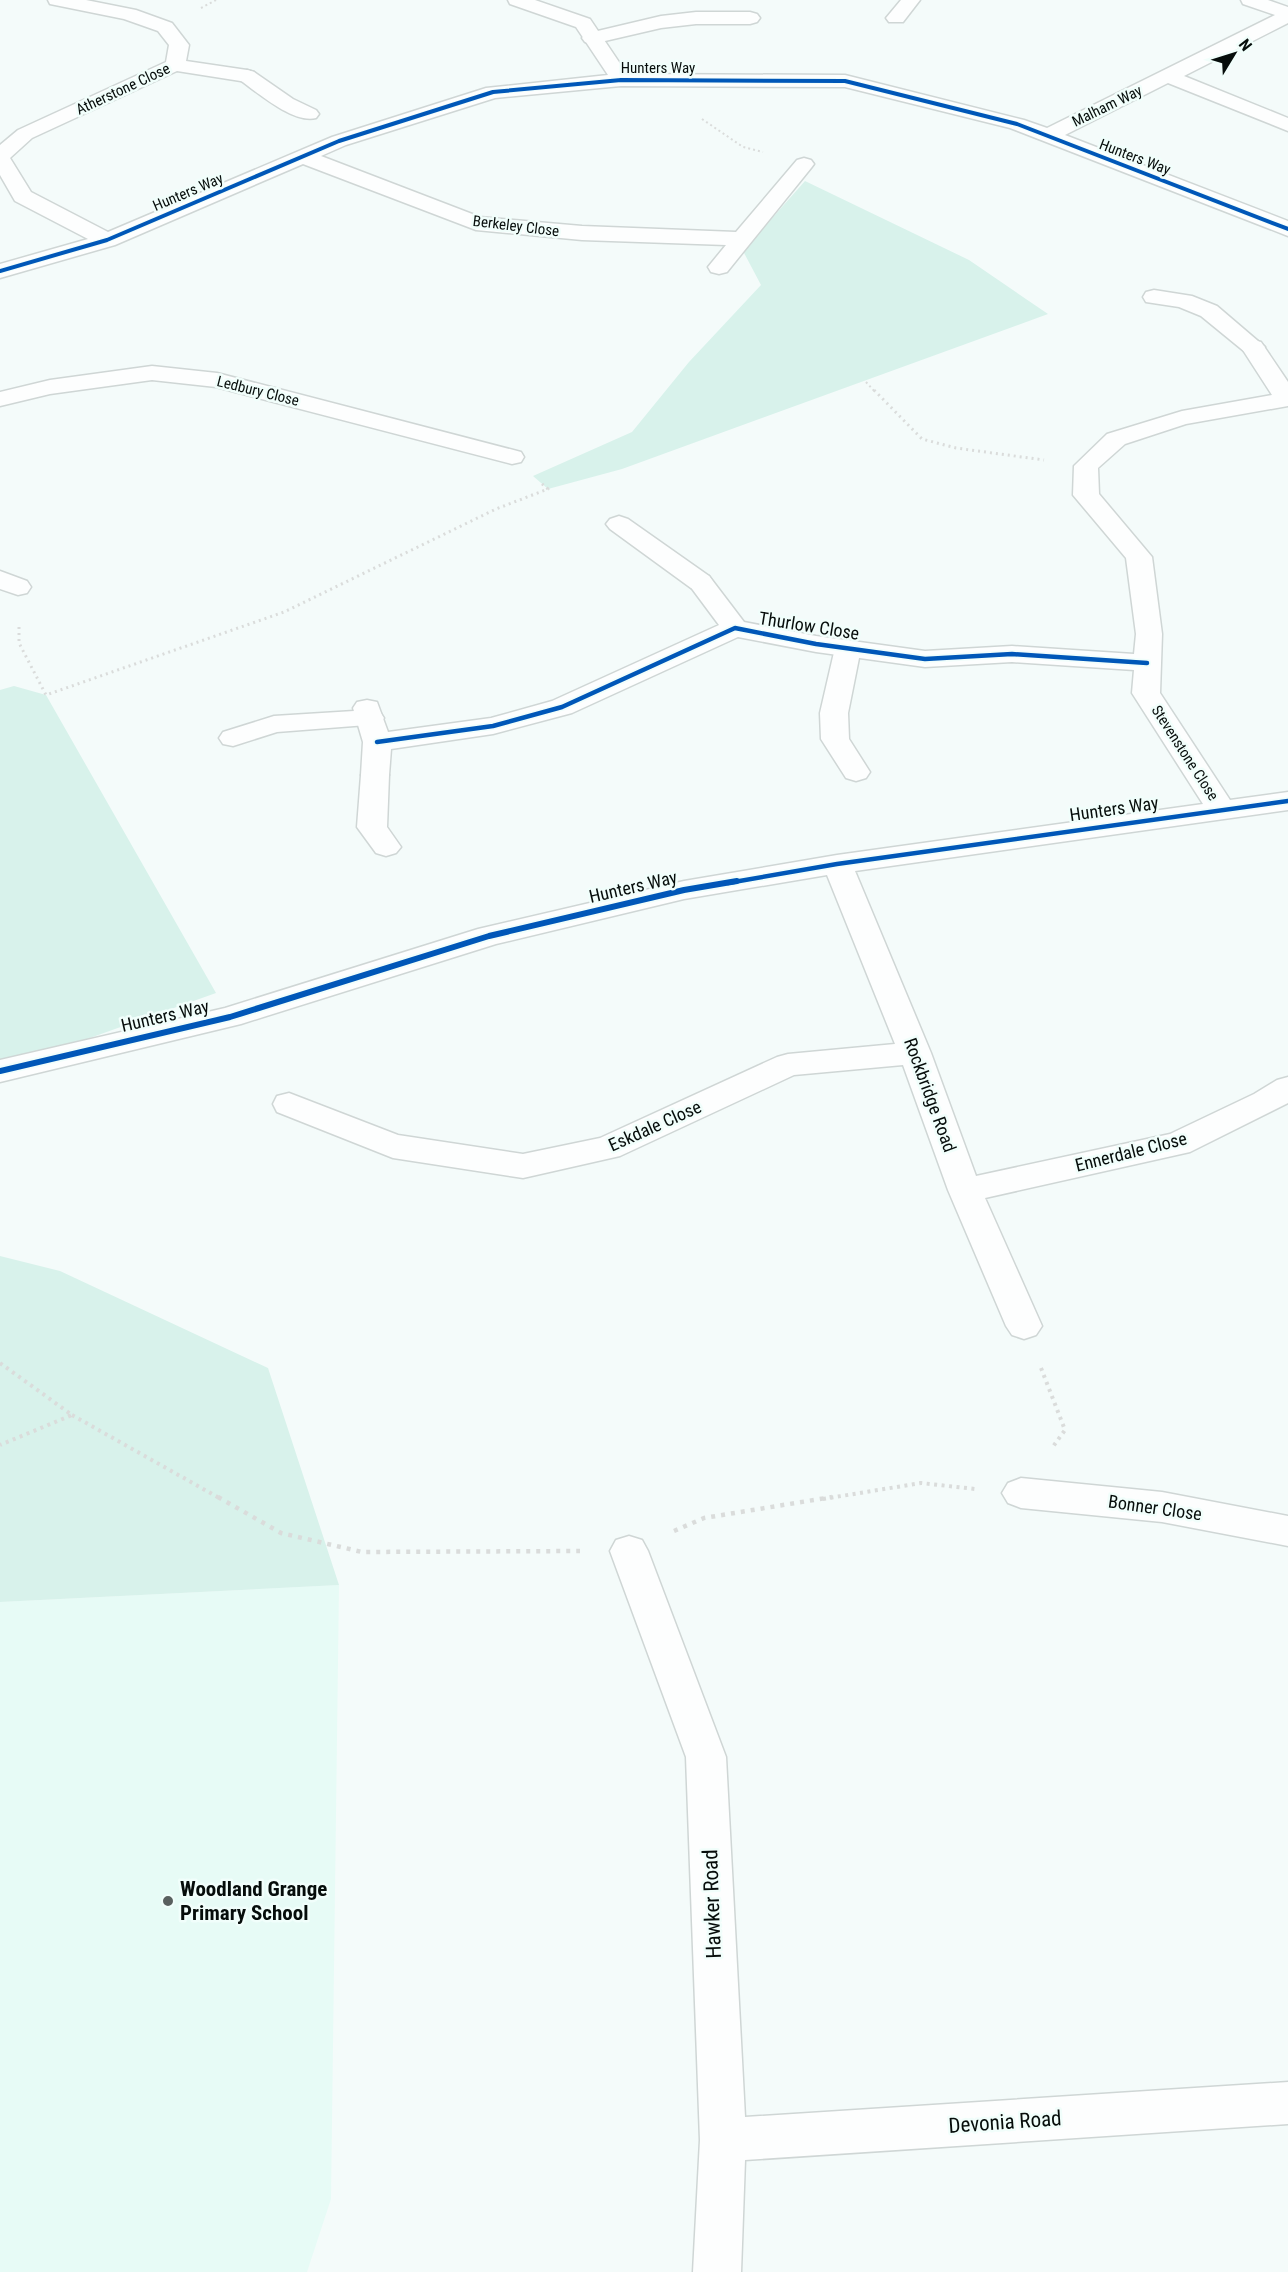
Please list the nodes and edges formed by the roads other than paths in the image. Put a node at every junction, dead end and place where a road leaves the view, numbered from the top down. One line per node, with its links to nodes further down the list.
1 (57, 0): 9 (street, Atherstone Close)
2 (518, 0): 8 (street)
3 (911, 0): 7 (street)
4 (1250, 0): 5 (street, Malham Way)
5 (1288, 15): 10 (street, Malham Way)
6 (750, 18): 8 (street)
7 (897, 18)
8 (592, 38): 11 (street)
9 (175, 65): 12 (street); 15 (street, Atherstone Close)
10 (1167, 76): 13 (street); 16 (street, Malham Way)
11 (621, 80): 16 (street, Hunters Way); 18 (street, Hunters Way)
12 (309, 114)
13 (1288, 125)
14 (0, 131): 15 (street)
15 (25, 134): 17 (street, Atherstone Close)
16 (1047, 136): 20 (street, Hunters Way)
17 (0, 157): 22 (street, Atherstone Close)
18 (303, 157): 21 (street, Berkeley Close); 22 (street, Hunters Way)
19 (804, 164): 21 (street)
20 (1288, 229)
21 (742, 239): 23 (street)
22 (107, 240): 24 (street, Hunters Way)
23 (719, 267)
24 (0, 271)
25 (1154, 297): 27 (street)
26 (0, 399): 28 (street, Ledbury Close)
27 (1287, 399): 32 (street, Stevenstone Close)
28 (512, 457)
29 (619, 524): 30 (street, Thurlow Close)
30 (735, 628): 31 (street, Thurlow Close); 33 (street, Thurlow Close)
31 (848, 648): 32 (street, Thurlow Close); 35 (street)
32 (1147, 663): 37 (street, Stevenstone Close)
33 (372, 723): 34 (street, Thurlow Close); 38 (street)
34 (233, 738)
35 (856, 772)
36 (1288, 801): 37 (street, Hunters Way)
37 (1221, 809): 39 (street, Hunters Way)
38 (386, 847)
39 (837, 864): 40 (street, Rockbridge Road); 41 (street, Hunters Way)
40 (915, 1053): 43 (street, Eskdale Close); 44 (street, Rockbridge Road)
41 (0, 1071)
42 (1288, 1088): 44 (street, Ennerdale Close)
43 (290, 1104)
44 (965, 1190): 45 (street, Rockbridge Road)
45 (1024, 1326)
46 (1021, 1493): 47 (street, Bonner Close)
47 (1288, 1531)
48 (628, 1551): 50 (street, Hawker Road)
49 (1288, 2103): 50 (street, Devonia Road)
50 (723, 2140): 51 (street, Hawker Road)
51 (717, 2272)

